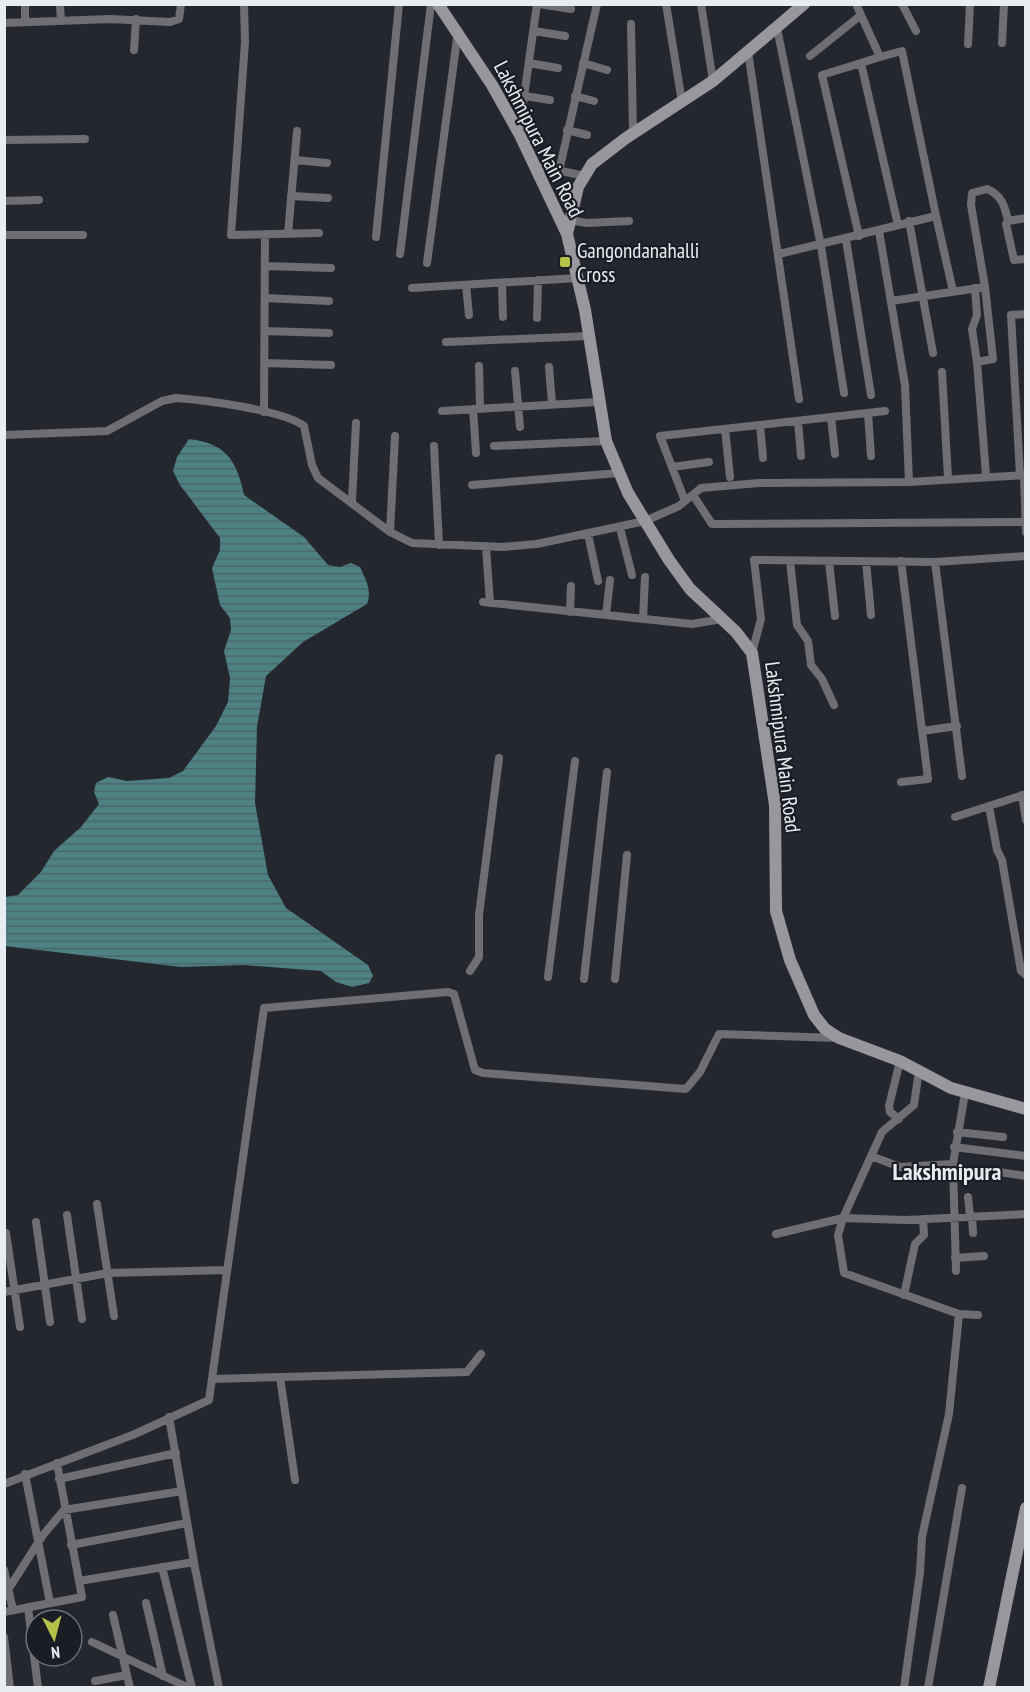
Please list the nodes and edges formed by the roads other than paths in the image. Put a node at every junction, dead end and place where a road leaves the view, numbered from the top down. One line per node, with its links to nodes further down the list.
1 (25, 4): 22 (street)
2 (60, 4): 21 (street)
3 (189, 4): 17 (street)
4 (244, 4): 72 (street)
5 (399, 4): 78 (street)
6 (431, 4): 81 (street)
7 (438, 4): 27 (main road, Lakshmipura Main Road)
8 (538, 4): 18 (street); 26 (street)
9 (597, 4): 37 (street)
10 (666, 4): 46 (street)
11 (701, 4): 41 (street)
12 (804, 4): 25 (main road)
13 (856, 4): 19 (street)
14 (902, 4): 28 (street)
15 (970, 4): 31 (street)
16 (1004, 4): 30 (street)
17 (181, 5): 20 (street)
18 (571, 9)
19 (861, 15): 34 (street); 35 (street)
20 (136, 19): 21 (street); 32 (street)
21 (61, 21): 22 (street)
22 (25, 22): 23 (street)
23 (4, 23)
24 (631, 24): 50 (street)
25 (777, 28): 33 (main road); 80 (street)
26 (534, 31): 29 (street); 36 (street)
27 (458, 32): 49 (main road, Lakshmipura Main Road); 84 (street)
28 (916, 32)
29 (565, 36)
30 (1002, 43)
31 (968, 44)
32 (134, 51)
33 (748, 51): 41 (main road); 82 (street)
34 (810, 56)
35 (880, 57): 38 (street); 63 (street)
36 (529, 63): 39 (street); 42 (street)
37 (583, 63): 40 (street); 43 (street)
38 (861, 63): 69 (street); 77 (street)
39 (558, 68)
40 (607, 70)
41 (713, 81): 46 (main road)
42 (525, 96): 44 (street); 49 (street)
43 (575, 96): 45 (street); 47 (street)
44 (550, 100)
45 (594, 101)
46 (682, 102): 50 (main road)
47 (567, 130): 51 (street); 57 (street)
48 (297, 131): 54 (street)
49 (519, 133): 56 (main road, Lakshmipura Main Road)
50 (633, 134): 58 (main road)
51 (587, 135)
52 (85, 139): 53 (street)
53 (4, 140)
54 (295, 160): 55 (street); 59 (street)
55 (327, 163)
56 (533, 165): 57 (street); 74 (main road, Lakshmipura Main Road)
57 (559, 171): 58 (street)
58 (585, 176): 65 (main road)
59 (291, 196): 60 (street); 73 (street)
60 (328, 198)
61 (4, 201): 62 (street)
62 (39, 201)
63 (936, 216): 67 (street); 94 (street)
64 (1026, 218): 68 (street)
65 (569, 220): 66 (street); 74 (main road)
66 (629, 221)
67 (909, 221): 69 (street); 95 (street)
68 (1008, 221): 83 (street); 91 (street)
69 (898, 225): 70 (street)
70 (879, 231): 77 (street); 98 (street)
71 (319, 233): 73 (street)
72 (265, 234): 73 (street); 85 (street)
73 (288, 234)
74 (567, 234): 87 (main road, Lakshmipura Main Road)
75 (4, 235): 76 (street)
76 (84, 235)
77 (859, 236): 79 (street)
78 (376, 237)
79 (846, 240): 80 (street); 116 (street)
80 (820, 246): 82 (street); 115 (street)
81 (400, 254)
82 (779, 254): 117 (street)
83 (1026, 260)
84 (428, 263)
85 (265, 266): 86 (street); 96 (street)
86 (331, 268)
87 (578, 278): 88 (street); 105 (main road, Lakshmipura Main Road)
88 (538, 280): 89 (street); 102 (street)
89 (502, 283): 90 (street); 101 (street)
90 (466, 285): 92 (street); 100 (street)
91 (985, 286): 93 (street); 108 (street)
92 (412, 288)
93 (975, 288): 94 (street); 108 (street)
94 (953, 291): 95 (street)
95 (923, 296): 98 (street); 107 (street)
96 (265, 298): 97 (street); 103 (street)
97 (329, 301)
98 (891, 301): 149 (street)
99 (1026, 314): 145 (street)
100 (469, 315)
101 (503, 317)
102 (537, 318)
103 (265, 331): 104 (street); 109 (street)
104 (329, 333)
105 (590, 336): 106 (street); 118 (main road, Lakshmipura Main Road)
106 (446, 342)
107 (933, 353)
108 (977, 362): 146 (street)
109 (266, 363): 110 (street); 124 (street)
110 (331, 365)
111 (479, 366): 121 (street)
112 (549, 367): 119 (street)
113 (515, 371): 120 (street)
114 (942, 372): 148 (street)
115 (844, 393)
116 (871, 395)
117 (799, 399)
118 (598, 402): 119 (street); 134 (main road, Lakshmipura Main Road)
119 (552, 403): 120 (street)
120 (518, 406): 121 (street); 130 (street)
121 (477, 409): 122 (street); 137 (street)
122 (442, 411)
123 (885, 411): 125 (street)
124 (264, 412): 132 (street); 152 (street)
125 (868, 413): 126 (street); 140 (street)
126 (831, 417): 127 (street); 138 (street)
127 (798, 421): 129 (street); 139 (street)
128 (356, 423): 152 (street)
129 (760, 425): 131 (street); 141 (street)
130 (520, 427)
131 (725, 429): 143 (street); 147 (street)
132 (4, 435)
133 (395, 436): 157 (street)
134 (606, 441): 136 (street); 144 (main road, Lakshmipura Main Road)
135 (434, 446): 160 (street)
136 (494, 446)
137 (476, 453)
138 (835, 454)
139 (801, 456)
140 (872, 456)
141 (763, 458)
142 (709, 462): 143 (street)
143 (672, 467): 153 (street)
144 (619, 473): 150 (street); 154 (main road, Lakshmipura Main Road)
145 (1023, 475): 146 (street); 155 (street)
146 (986, 476): 148 (street)
147 (730, 477)
148 (948, 478): 149 (street)
149 (909, 482): 151 (street)
150 (472, 485)
151 (693, 495): 153 (street); 155 (street)
152 (352, 501): 157 (street)
153 (685, 501): 154 (street)
154 (645, 520): 156 (street); 177 (main road, Lakshmipura Main Road)
155 (1025, 522): 158 (street)
156 (620, 528): 159 (street); 168 (street)
157 (390, 531): 160 (street)
158 (1026, 532)
159 (588, 534): 161 (street); 171 (street)
160 (439, 545): 161 (street)
161 (486, 547): 173 (street)
162 (1026, 556): 167 (street)
163 (790, 561): 165 (street); 179 (street); 180 (street)
164 (901, 561): 166 (street); 167 (street); 182 (street)
165 (829, 562): 166 (street); 176 (street)
166 (866, 562): 175 (street)
167 (934, 562): 181 (street)
168 (632, 575)
169 (645, 577): 178 (street)
170 (610, 580): 174 (street)
171 (597, 581)
172 (571, 586): 173 (street)
173 (570, 612): 174 (street)
174 (606, 615): 178 (street)
175 (871, 615)
176 (835, 616)
177 (722, 618): 178 (street); 179 (main road, Lakshmipura Main Road)
178 (643, 619)
179 (752, 653): 198 (main road, Lakshmipura Main Road)
180 (834, 705)
181 (957, 726): 182 (street); 186 (street)
182 (922, 731): 187 (street)
183 (499, 758): 193 (street)
184 (575, 761): 195 (street)
185 (607, 772): 196 (street)
186 (962, 776)
187 (901, 782)
188 (1024, 794): 189 (street); 191 (street)
189 (989, 806): 190 (street); 194 (street)
190 (955, 816)
191 (1026, 820)
192 (627, 855): 197 (street)
193 (470, 971)
194 (1026, 975)
195 (548, 977)
196 (584, 978)
197 (615, 979)
198 (839, 1038): 199 (main road, Lakshmipura Main Road); 226 (street)
199 (900, 1061): 200 (main road, Lakshmipura Main Road); 203 (street)
200 (919, 1070): 201 (main road, Lakshmipura Main Road); 203 (street)
201 (966, 1093): 202 (main road, Lakshmipura Main Road); 204 (street)
202 (1026, 1109)
203 (899, 1119): 207 (street)
204 (957, 1132): 205 (street); 206 (street)
205 (1003, 1137)
206 (954, 1147): 208 (street); 209 (street)
207 (871, 1156): 209 (street); 218 (street)
208 (1026, 1156)
209 (953, 1164): 217 (street)
210 (985, 1170): 211 (street)
211 (1026, 1176)
212 (968, 1197): 216 (street)
213 (97, 1204): 228 (street)
214 (1026, 1214): 216 (street)
215 (67, 1215): 229 (street)
216 (971, 1216): 217 (street); 222 (street)
217 (953, 1217): 219 (street); 225 (street)
218 (843, 1218): 219 (street); 223 (street); 233 (street)
219 (923, 1219): 233 (street)
220 (36, 1222): 230 (street)
221 (6, 1233): 231 (street)
222 (973, 1233)
223 (776, 1234)
224 (984, 1256): 225 (street)
225 (955, 1258): 227 (street)
226 (227, 1270): 228 (street); 242 (street)
227 (956, 1271)
228 (108, 1274): 229 (street); 236 (street)
229 (76, 1279): 230 (street); 237 (street)
230 (44, 1285): 231 (street); 238 (street)
231 (14, 1290): 232 (street); 239 (street)
232 (4, 1292)
233 (904, 1295): 234 (street)
234 (959, 1314): 235 (street); 278 (street)
235 (978, 1315)
236 (114, 1316)
237 (82, 1319)
238 (50, 1322)
239 (20, 1327)
240 (481, 1354): 241 (street)
241 (280, 1377): 242 (street); 248 (street)
242 (213, 1379): 243 (street)
243 (169, 1417): 244 (street); 245 (street)
244 (176, 1453): 247 (street); 251 (street)
245 (57, 1463): 246 (street); 247 (street)
246 (25, 1474): 249 (street); 255 (street)
247 (59, 1479): 253 (street)
248 (295, 1480)
249 (4, 1484)
250 (962, 1488): 279 (street)
251 (182, 1491): 253 (street); 254 (street)
252 (1026, 1508): 280 (main road)
253 (64, 1510): 255 (street); 256 (street)
254 (187, 1523): 256 (street); 257 (street)
255 (38, 1542): 261 (street); 262 (street)
256 (71, 1545): 260 (street)
257 (194, 1562): 258 (street); 277 (street)
258 (162, 1567): 260 (street); 276 (street)
259 (4, 1570): 261 (street)
260 (79, 1581): 262 (street)
261 (7, 1593): 265 (street)
262 (50, 1603): 264 (street)
263 (146, 1603): 272 (street)
264 (28, 1607): 265 (street); 274 (street)
265 (9, 1611)
266 (112, 1615): 269 (street)
267 (4, 1637): 273 (street)
268 (92, 1642): 269 (street)
269 (123, 1657): 270 (street); 272 (street)
270 (127, 1675): 271 (street); 275 (street)
271 (95, 1681)
272 (166, 1681): 276 (street)
273 (10, 1688)
274 (38, 1688)
275 (130, 1688)
276 (191, 1688)
277 (219, 1688)
278 (904, 1688)
279 (928, 1688)
280 (989, 1688)

